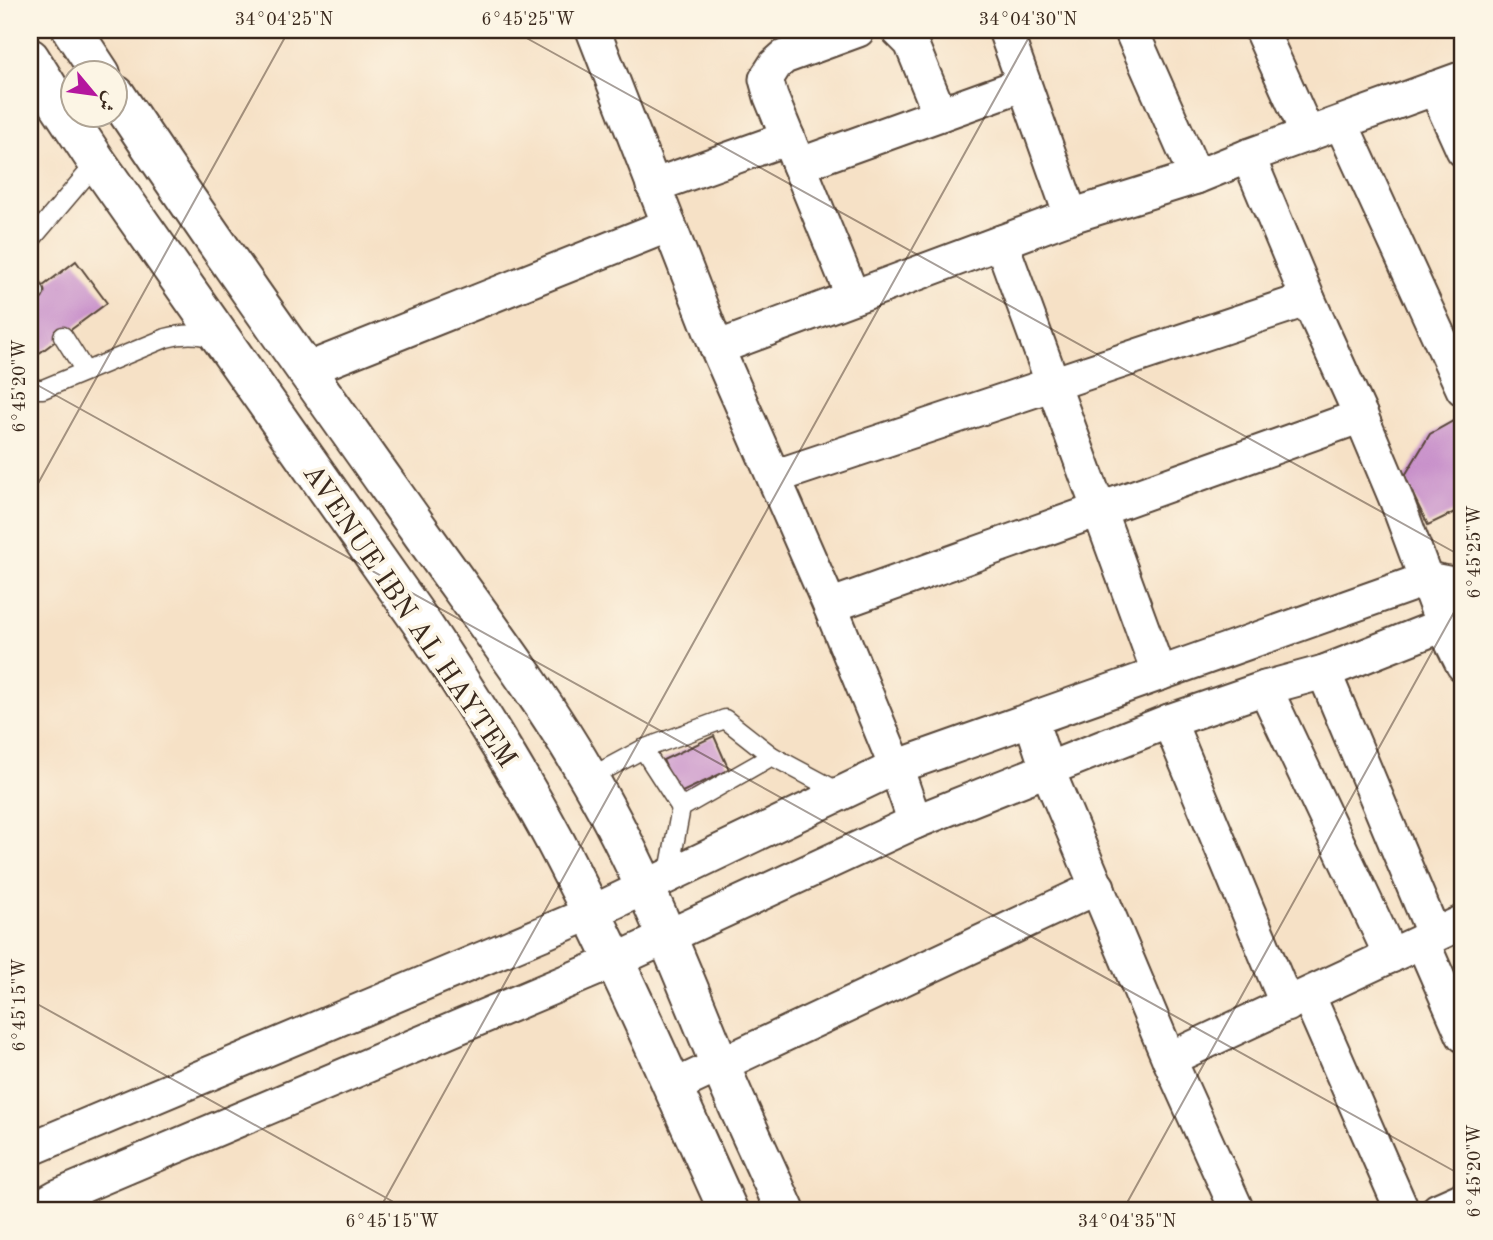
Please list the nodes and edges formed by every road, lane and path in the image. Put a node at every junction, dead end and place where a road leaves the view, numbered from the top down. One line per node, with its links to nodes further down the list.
1 (72, 30): 9 (street)
2 (593, 30): 21 (street)
3 (858, 30): 17 (street)
4 (898, 30): 12 (street)
5 (1005, 30): 10 (street)
6 (1131, 30): 20 (street)
7 (1261, 30): 15 (street)
8 (30, 58): 19 (street, AVENUE IBN AL HAYTEM)
9 (92, 60)
10 (1024, 83): 12 (street); 22 (street)
11 (1449, 83): 14 (street); 16 (street)
12 (940, 114): 17 (street)
13 (130, 116): 31 (street, AVENUE IBN AL HAYTEM)
14 (1341, 123): 15 (street); 34 (street)
15 (1308, 135): 18 (street)
16 (1463, 150)
17 (793, 151): 21 (street); 26 (street)
18 (1248, 156): 20 (street); 27 (street)
19 (97, 162): 24 (lane); 29 (street, AVENUE IBN AL HAYTEM)
20 (1196, 177): 22 (street)
21 (653, 186): 23 (street)
22 (1071, 216): 25 (street)
23 (668, 225): 30 (street); 31 (street)
24 (30, 241)
25 (1001, 242): 26 (street); 33 (street)
26 (853, 298): 30 (street)
27 (1308, 299): 33 (street); 36 (street)
28 (63, 336): 32 (lane)
29 (225, 343): 32 (lane); 59 (street, AVENUE IBN AL HAYTEM)
30 (717, 348): 37 (street)
31 (306, 370): 53 (street, AVENUE IBN AL HAYTEM)
32 (85, 371): 35 (lane)
33 (1052, 385): 37 (street); 38 (street)
34 (1463, 388)
35 (30, 389)
36 (1361, 415): 38 (street); 39 (street)
37 (774, 477): 41 (street)
38 (1098, 510): 41 (street); 45 (street)
39 (1427, 579): 40 (street); 42 (street); 45 (street)
40 (1463, 586)
41 (830, 606): 51 (street)
42 (1453, 613): 43 (street); 44 (street)
43 (1463, 665)
44 (1324, 672): 46 (street); 60 (street)
45 (1158, 674): 47 (street)
46 (1265, 688): 48 (street); 62 (street)
47 (1031, 720): 51 (street); 52 (street)
48 (1169, 721): 52 (street); 64 (street)
49 (643, 750): 50 (lane); 53 (lane); 55 (lane)
50 (772, 756): 54 (lane); 55 (lane)
51 (896, 766): 54 (street); 56 (street)
52 (1048, 771): 56 (street); 58 (street)
53 (589, 778): 57 (street, AVENUE IBN AL HAYTEM)
54 (841, 793): 57 (street)
55 (681, 808): 57 (lane)
56 (915, 822): 61 (street)
57 (657, 882): 59 (street); 61 (street, AVENUE IBN AL HAYTEM)
58 (1098, 887): 66 (street); 67 (street)
59 (591, 913): 63 (street, AVENUE IBN AL HAYTEM); 69 (street)
60 (1440, 933): 62 (street); 65 (street)
61 (668, 938): 63 (street); 67 (street, AVENUE IBN AL HAYTEM)
62 (1391, 956): 64 (street)
63 (615, 961): 68 (street, AVENUE IBN AL HAYTEM); 71 (street)
64 (1297, 1000): 66 (street); 75 (street)
65 (1463, 1035)
66 (1169, 1059): 74 (street)
67 (720, 1065): 68 (street); 73 (street, AVENUE IBN AL HAYTEM)
68 (673, 1087): 72 (street, AVENUE IBN AL HAYTEM)
69 (30, 1149)
70 (1463, 1199): 76 (street)
71 (50, 1206)
72 (727, 1210)
73 (785, 1210)
74 (1237, 1210)
75 (1402, 1210)
76 (1438, 1210)

